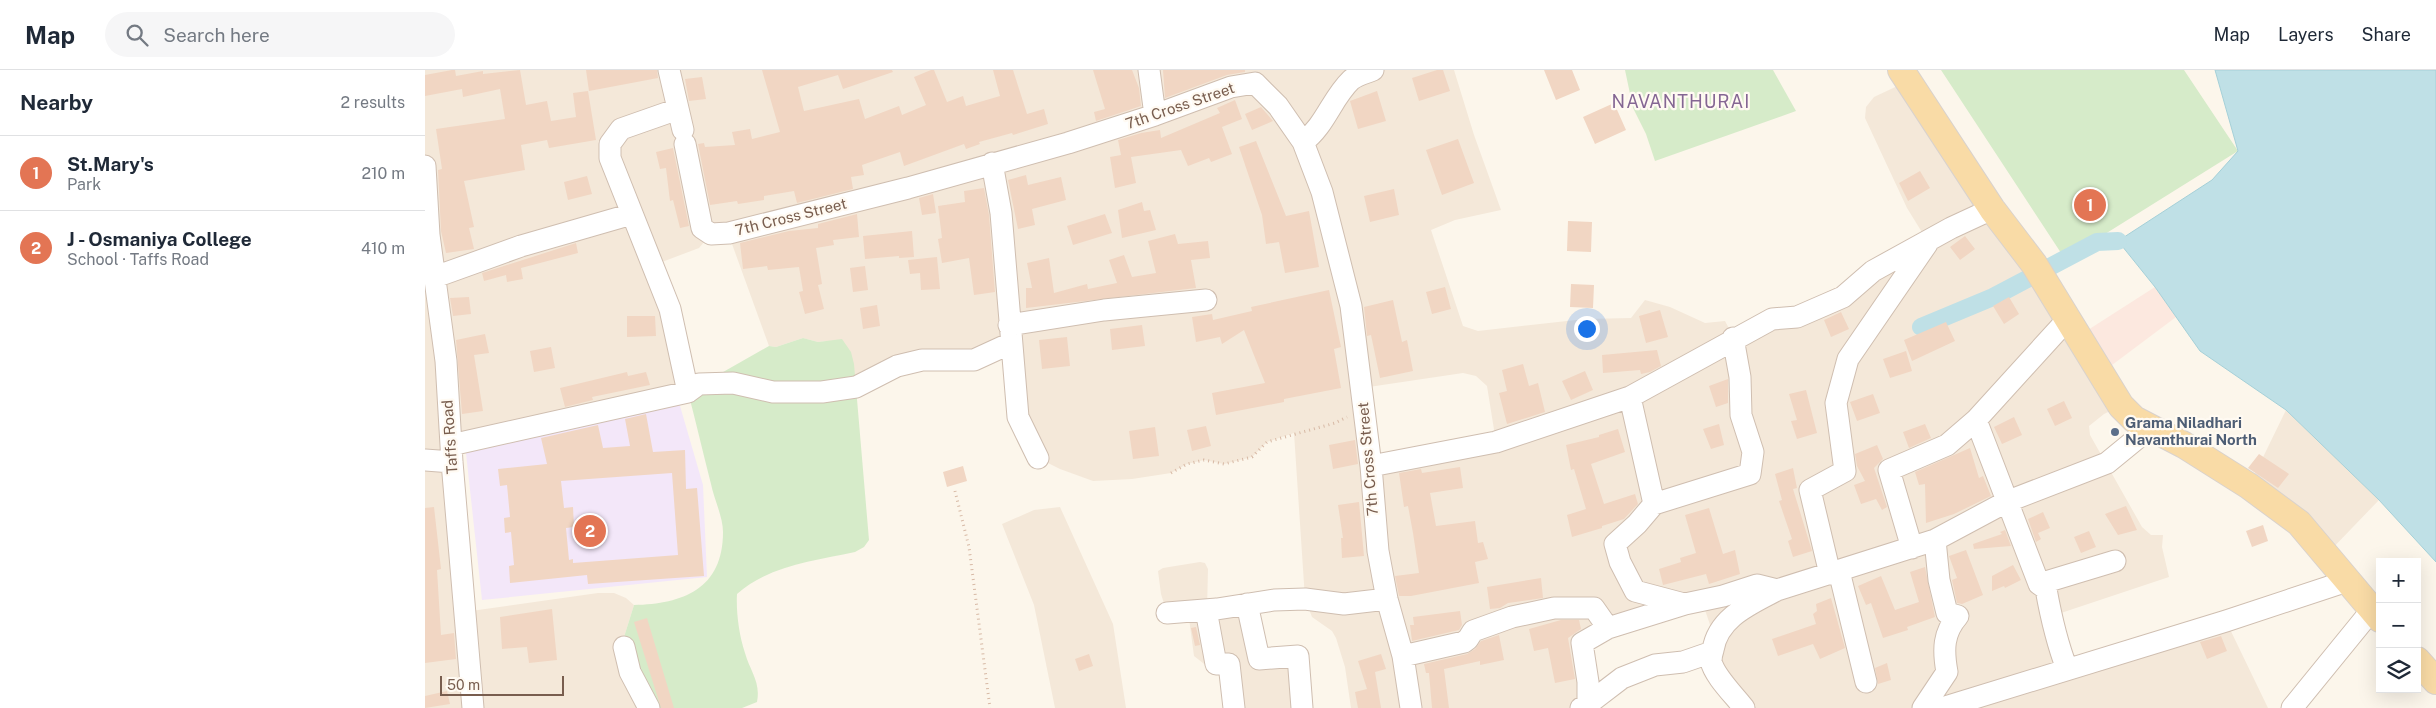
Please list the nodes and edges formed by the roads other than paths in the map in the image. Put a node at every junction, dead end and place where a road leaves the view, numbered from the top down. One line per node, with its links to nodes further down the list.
1 (669, 70): 5 (street, 7th Cross Street)
2 (1149, 70): 6 (street)
3 (1373, 70): 7 (street)
4 (1901, 70): 10 (main road)
5 (678, 109): 8 (street, 7th Cross Street); 11 (street)
6 (1155, 115): 7 (street, 7th Cross Street); 8 (street, 7th Cross Street)
7 (1303, 142): 26 (street, 7th Cross Street)
8 (992, 164): 17 (street)
9 (425, 166): 12 (street, Taffs Road)
10 (1992, 209): 13 (street); 16 (main road)
11 (632, 214): 14 (street); 19 (street)
12 (427, 235): 14 (street, Taffs Road)
13 (1928, 242): 18 (street); 32 (street)
14 (435, 277): 23 (street, Taffs Road)
15 (1205, 300): 17 (street)
16 (2067, 320): 21 (street); 22 (main road)
17 (1010, 334): 19 (street); 24 (street)
18 (1733, 338): 20 (street); 28 (street)
19 (688, 392): 23 (street)
20 (1630, 398): 26 (street); 28 (street)
21 (1976, 420): 27 (street); 30 (street)
22 (2166, 435): 27 (street); 33 (main road)
23 (451, 454): 25 (street); 53 (street, Taffs Road)
24 (1038, 458)
25 (425, 460)
26 (1371, 466): 36 (street, 7th Cross Street)
27 (2006, 502): 29 (street); 34 (street)
28 (1654, 504): 38 (street)
29 (1935, 540): 30 (street); 59 (street)
30 (1912, 548): 32 (street)
31 (2115, 561): 34 (street)
32 (1835, 573): 35 (street); 51 (street)
33 (2347, 581): 41 (main road); 47 (street)
34 (2039, 584): 47 (street)
35 (1777, 590): 38 (street); 44 (street)
36 (1387, 599): 37 (street); 45 (street, 7th Cross Street)
37 (1247, 604): 39 (street); 56 (street)
38 (1685, 604): 42 (street)
39 (1207, 610): 40 (street); 55 (street)
40 (1167, 613)
41 (2376, 615): 61 (street)
42 (1608, 628): 45 (street); 48 (street)
43 (624, 647): 54 (street)
44 (1713, 652): 49 (street); 58 (street)
45 (1403, 656): 57 (street, 7th Cross Street)
46 (2421, 664): 50 (main road)
47 (2067, 669): 60 (street)
48 (1587, 672): 49 (street); 52 (street)
49 (1621, 678): 52 (street)
50 (2436, 681)
51 (1866, 682)
52 (1585, 706)
53 (473, 708)
54 (649, 708)
55 (1234, 708)
56 (1302, 708)
57 (1411, 708)
58 (1744, 708)
59 (1923, 708)
60 (1942, 708)
61 (2292, 708)

